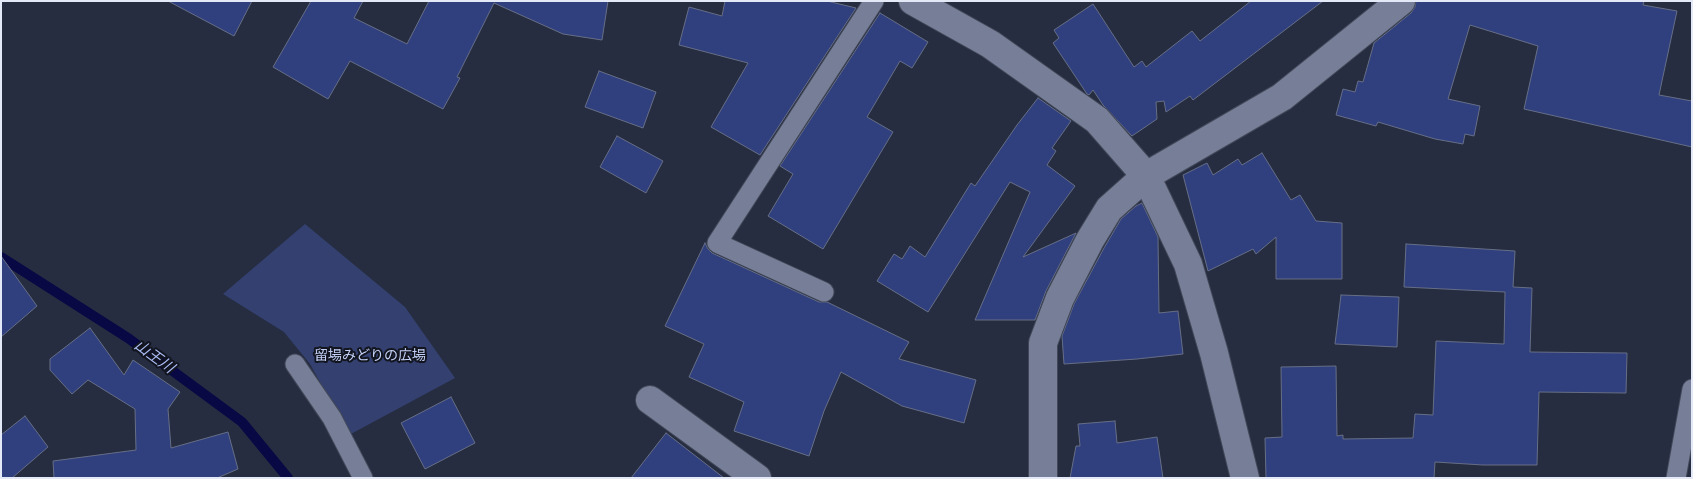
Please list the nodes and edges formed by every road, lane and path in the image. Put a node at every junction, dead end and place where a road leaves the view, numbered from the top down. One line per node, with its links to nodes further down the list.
1 (874, 1): 5 (lane)
2 (913, 1): 4 (street)
3 (1400, 1): 4 (street)
4 (1146, 176): 11 (street); 12 (street)
5 (824, 292)
6 (295, 364): 10 (lane)
7 (1692, 389): 13 (lane)
8 (650, 400): 9 (street)
9 (753, 476)
10 (363, 478)
11 (1043, 478)
12 (1245, 478)
13 (1676, 478)

